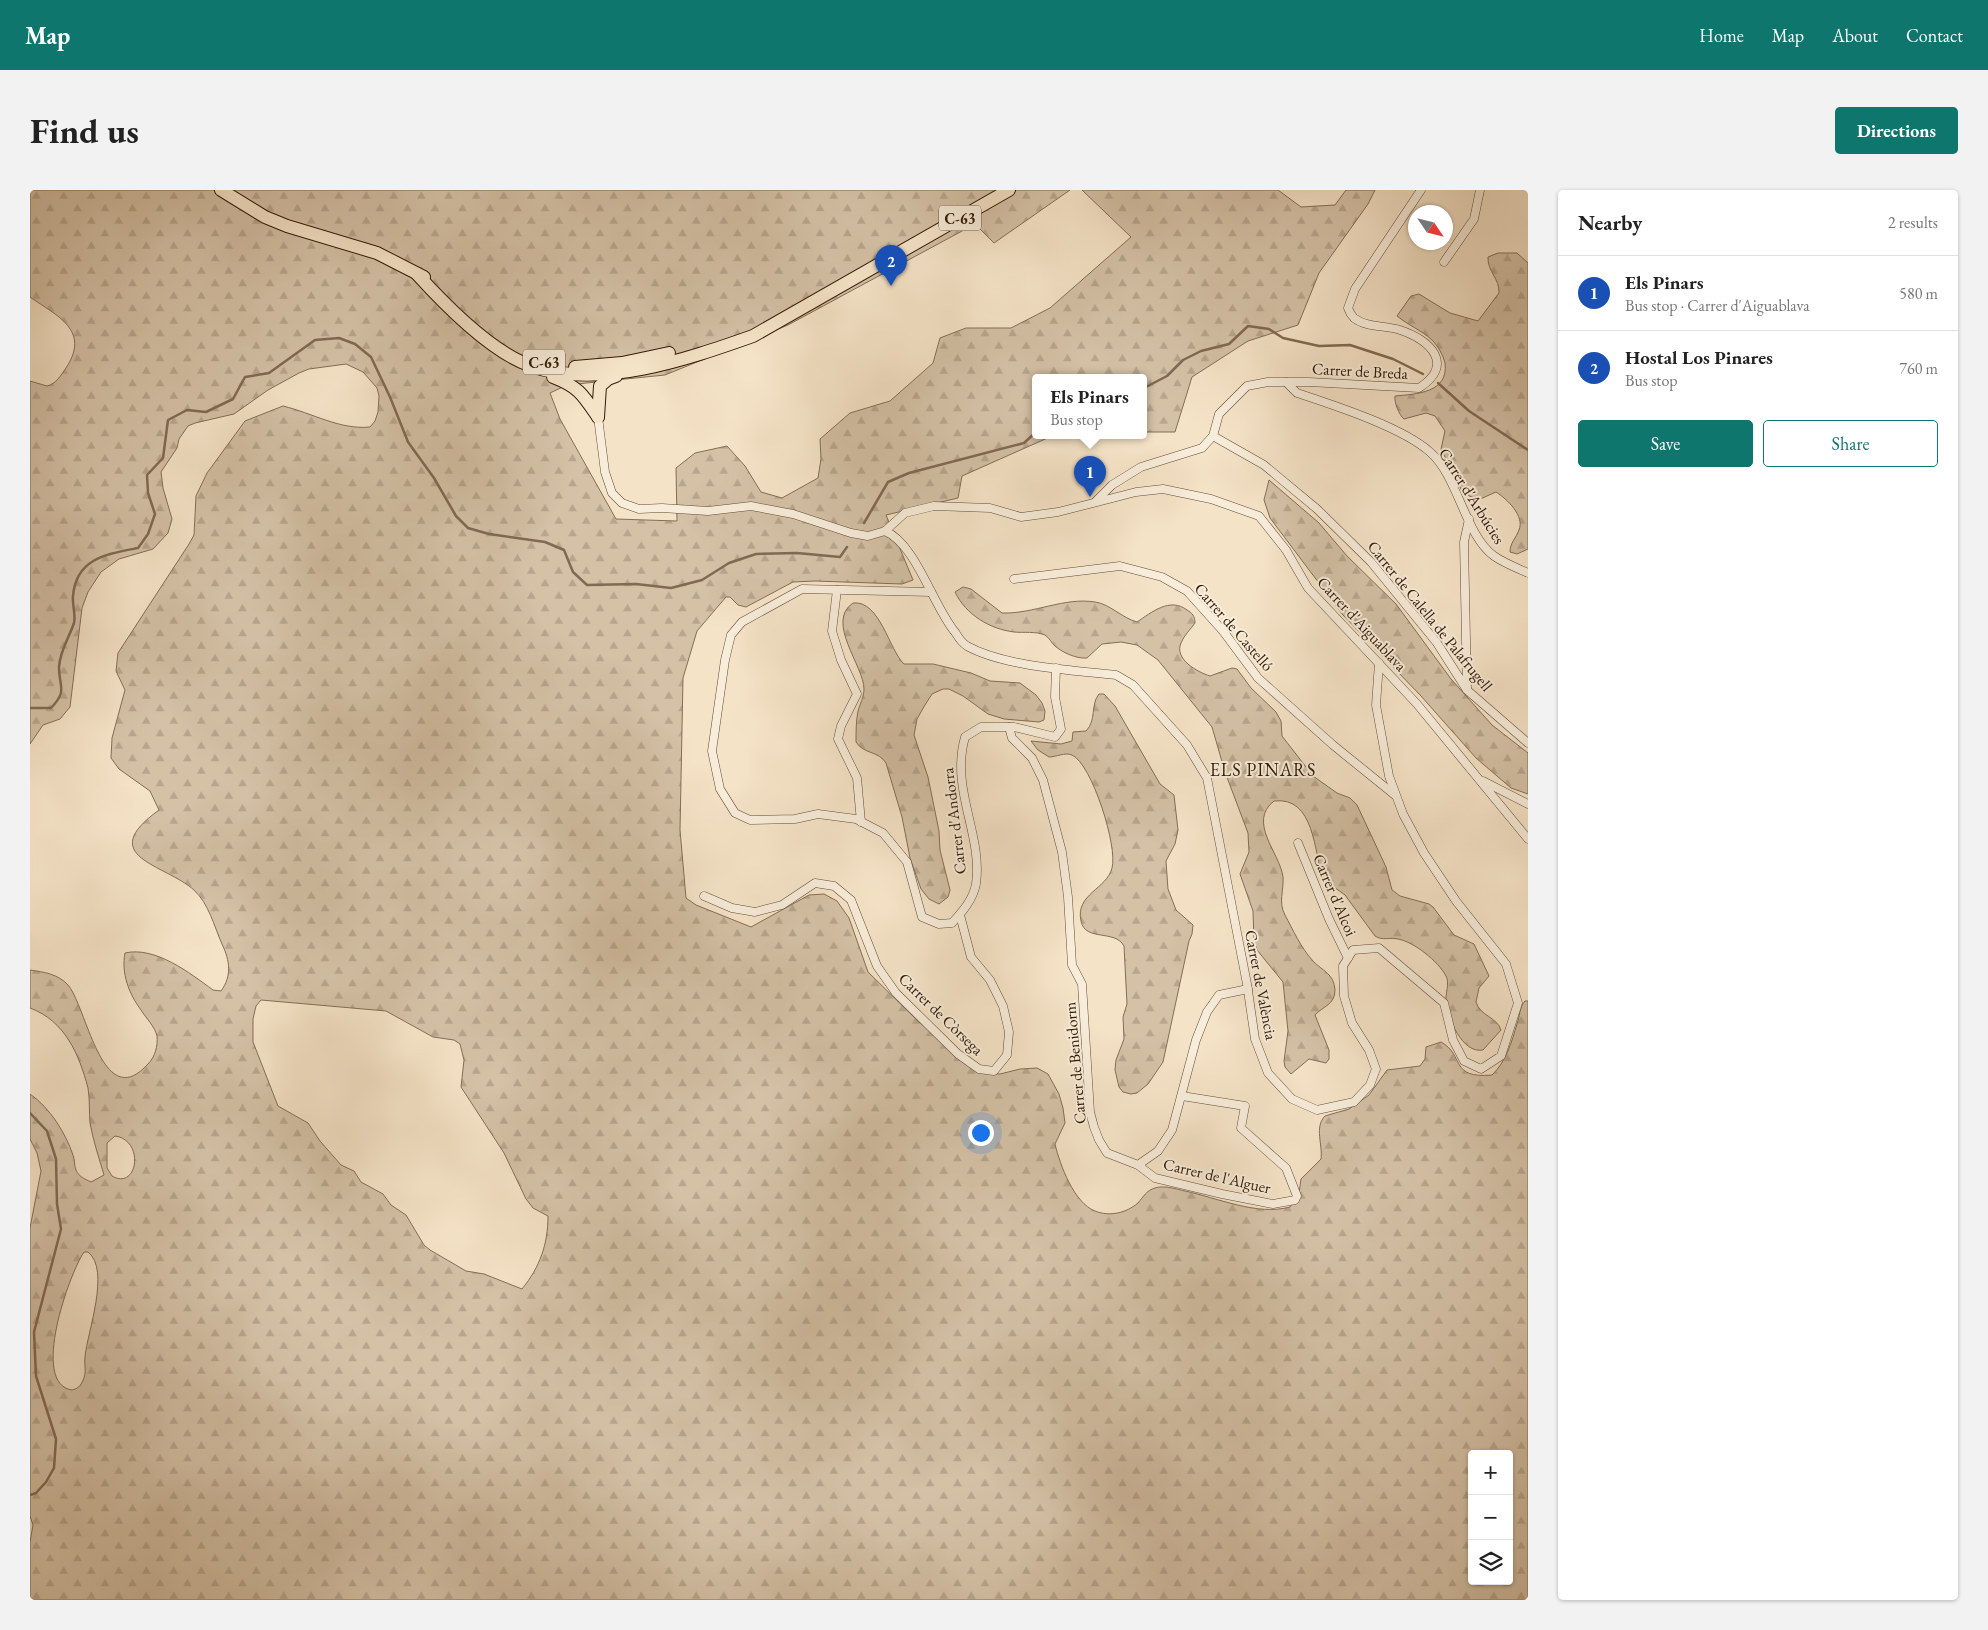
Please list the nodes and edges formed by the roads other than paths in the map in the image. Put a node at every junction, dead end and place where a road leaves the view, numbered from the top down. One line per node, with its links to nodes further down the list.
1 (221, 190): 6 (main road, C-63)
2 (1008, 190): 7 (main road, C-63)
3 (1421, 190): 10 (street, Carrer de Breda)
4 (1480, 190): 5 (street)
5 (1444, 262)
6 (417, 274): 8 (main road, C-63); 11 (main road, C-63)
7 (772, 324): 9 (main road, C-63); 11 (main road, C-63)
8 (501, 341): 9 (main road, C-63); 11 (main road, C-63)
9 (697, 346): 11 (main road, C-63)
10 (1286, 382): 13 (street, Carrer de Breda); 15 (street, Carrer d'Arbúcies)
11 (591, 385): 12 (main road)
12 (598, 417): 16 (street)
13 (1213, 436): 14 (street); 23 (street, Carrer de Calella de Palafrugell)
14 (1094, 502): 16 (street, Carrer d'Aiguablava); 21 (street, Carrer d'Aiguablava)
15 (1470, 519): 17 (street, Carrer d'Arbúcies); 23 (street)
16 (885, 531): 20 (street, Carrer de València)
17 (1528, 574)
18 (1014, 579): 27 (street, Carrer de Castelló)
19 (837, 590): 20 (street); 29 (street); 29 (street)
20 (931, 592): 22 (street, Carrer de València)
21 (1379, 663): 26 (street, Carrer d'Aiguablava); 27 (street)
22 (1056, 668): 24 (street, Carrer d'Andorra); 35 (street, Carrer de València)
23 (1467, 690): 25 (street, Carrer de Calella de Palafrugell)
24 (1009, 727): 33 (street, Carrer d'Andorra); 37 (street, Carrer de Benidorm)
25 (1528, 743)
26 (1479, 779): 28 (street); 30 (street, Carrer d'Aiguablava)
27 (1397, 797): 34 (street)
28 (1528, 804)
29 (862, 822): 33 (street)
30 (1528, 839)
31 (1298, 843): 34 (street, Carrer d'Alcoi)
32 (704, 896): 33 (street, Carrer de Còrsega)
33 (960, 915)
34 (1348, 958): 35 (street, Carrer de València)
35 (1248, 989): 36 (street)
36 (1182, 1096): 37 (street); 37 (street, Carrer de l'Alguer)
37 (1138, 1165)

